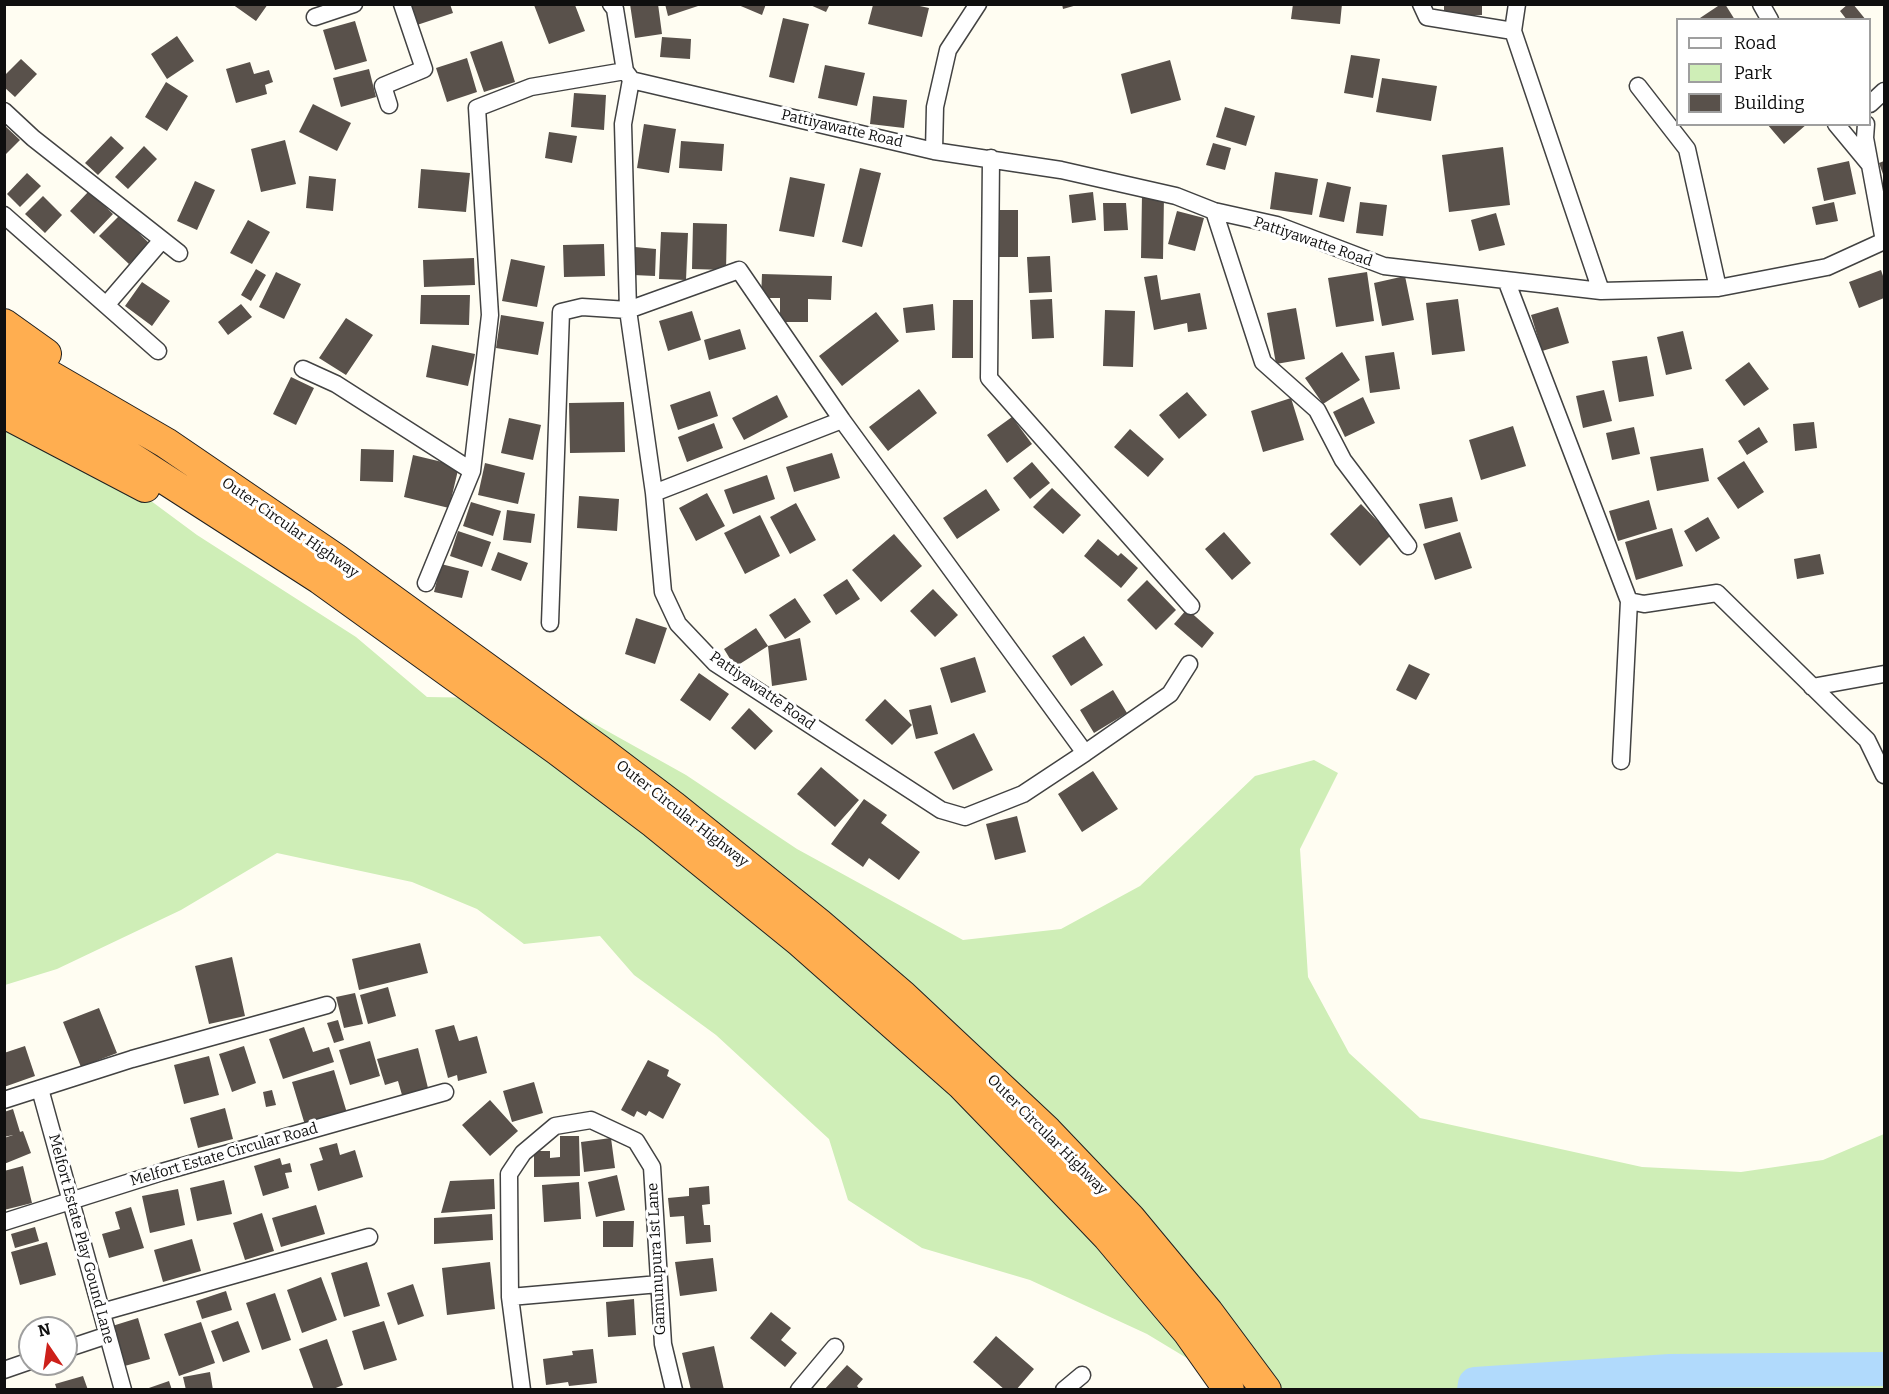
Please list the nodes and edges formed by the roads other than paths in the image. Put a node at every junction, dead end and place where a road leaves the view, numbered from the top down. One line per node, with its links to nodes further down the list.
1 (354, 4): 8 (street)
2 (402, 4): 15 (street)
3 (611, 4): 11 (street, Pattiyawatte Road)
4 (978, 4): 19 (street)
5 (1421, 4): 10 (street)
6 (1517, 4): 10 (street)
7 (1761, 4): 9 (street)
8 (315, 17)
9 (1769, 18)
10 (1513, 31): 29 (street)
11 (628, 75): 19 (street, Pattiyawatte Road); 31 (street, Pattiyawatte Road); 40 (street)
12 (1638, 86): 28 (street)
13 (1884, 91): 14 (street)
14 (1871, 102)
15 (389, 105)
16 (4, 111): 24 (street)
17 (1838, 126): 21 (street)
18 (1866, 126): 21 (street, Pattiyawatte Road)
19 (934, 151): 20 (street, Pattiyawatte Road)
20 (992, 158): 22 (street, Pattiyawatte Road); 46 (street)
21 (1872, 168): 25 (street, Pattiyawatte Road)
22 (1214, 211): 27 (street, Pattiyawatte Road); 42 (street)
23 (4, 215): 30 (street)
24 (162, 240): 26 (street); 30 (street)
25 (1884, 241): 28 (street, Pattiyawatte Road)
26 (178, 253)
27 (1506, 280): 29 (street, Pattiyawatte Road); 45 (street)
28 (1718, 288): 29 (street, Pattiyawatte Road)
29 (1601, 291)
30 (107, 304): 34 (street)
31 (628, 310): 38 (street); 41 (street, Pattiyawatte Road); 47 (street)
32 (4, 324): 39 (highway)
33 (4, 349): 39 (highway, Outer Circular Highway)
34 (158, 351)
35 (303, 369): 40 (street)
36 (4, 381): 43 (highway, Outer Circular Highway)
37 (4, 413): 43 (highway)
38 (842, 420): 41 (street); 53 (street)
39 (166, 443): 48 (highway, Outer Circular Highway)
40 (472, 471): 44 (street)
41 (654, 493): 53 (street, Pattiyawatte Road)
42 (1408, 546)
43 (320, 579): 48 (highway, Outer Circular Highway)
44 (426, 583)
45 (1629, 601): 51 (street); 54 (street)
46 (1191, 606)
47 (550, 623)
48 (452, 660): 75 (highway, Outer Circular Highway); 76 (highway, Outer Circular Highway)
49 (1189, 664): 53 (street, Pattiyawatte Road)
50 (1884, 674): 51 (street)
51 (1812, 687): 52 (street)
52 (1876, 739): 55 (street)
53 (1085, 753)
54 (1622, 761)
55 (1884, 774)
56 (327, 1005): 57 (street)
57 (40, 1089): 59 (street); 60 (street, Melfort Estate Play Gound Lane)
58 (444, 1092): 60 (street, Melfort Estate Circular Road)
59 (4, 1100)
60 (71, 1202): 61 (street, Melfort Estate Circular Road); 65 (street, Melfort Estate Play Gound Lane)
61 (4, 1222)
62 (369, 1237): 65 (street)
63 (659, 1284): 64 (street); 64 (street, Gamunupura 1st Lane); 72 (street, Gamunupura 1st Lane)
64 (510, 1297): 71 (street, Gamunupura 1st Lane)
65 (102, 1312): 66 (street, Melfort Estate Play Gound Lane)
66 (108, 1335): 67 (street); 70 (street, Melfort Estate Play Gound Lane)
67 (78, 1345)
68 (835, 1347): 73 (street)
69 (1082, 1375): 74 (street)
70 (123, 1389)
71 (522, 1389)
72 (674, 1389)
73 (799, 1389)
74 (1064, 1389)
75 (1229, 1389)
76 (1266, 1389)

